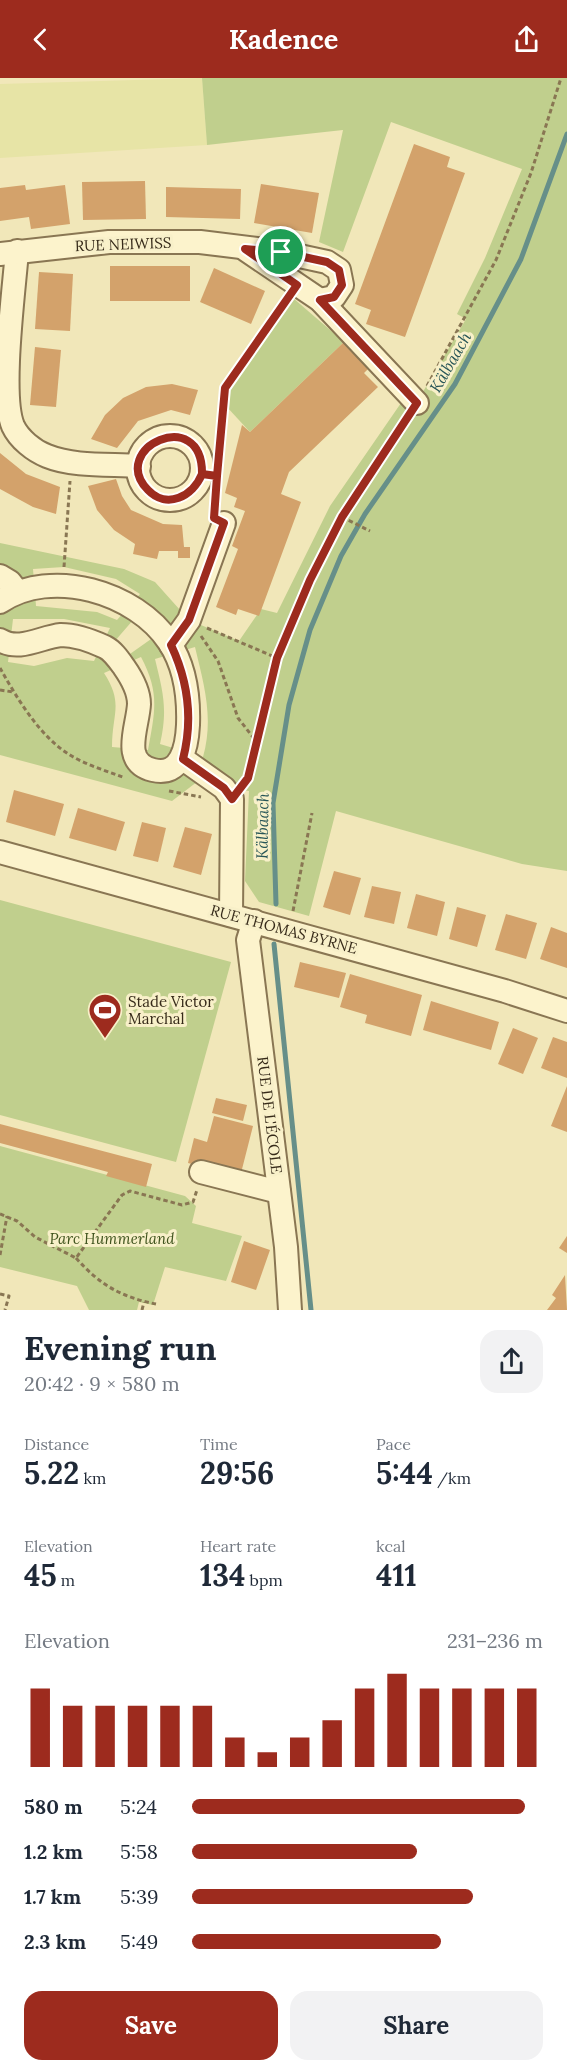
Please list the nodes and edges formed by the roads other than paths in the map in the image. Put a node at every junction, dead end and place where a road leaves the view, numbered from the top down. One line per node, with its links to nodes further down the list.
1 (245, 249): 2 (street, RUE NEIWISS); 3 (street, RUE NEIWISS); 3 (street, RUE NEIWISS)
2 (8, 253): 5 (street)
3 (320, 300): 4 (street)
4 (417, 403)
5 (139, 465): 5 (street)
6 (224, 523): 10 (street)
7 (0, 576): 8 (street)
8 (8, 596): 10 (street)
9 (0, 640): 11 (street)
10 (171, 645): 11 (street)
11 (183, 759): 13 (street)
12 (0, 852): 13 (street, RUE THOMAS BYRNE)
13 (231, 915): 14 (street, RUE THOMAS BYRNE)
14 (254, 921): 15 (street, RUE THOMAS BYRNE); 17 (street, RUE DE L'ÉCOLE)
15 (567, 1011)
16 (201, 1172): 17 (street)
17 (279, 1192): 18 (street, RUE DE L'ÉCOLE)
18 (290, 1310)

